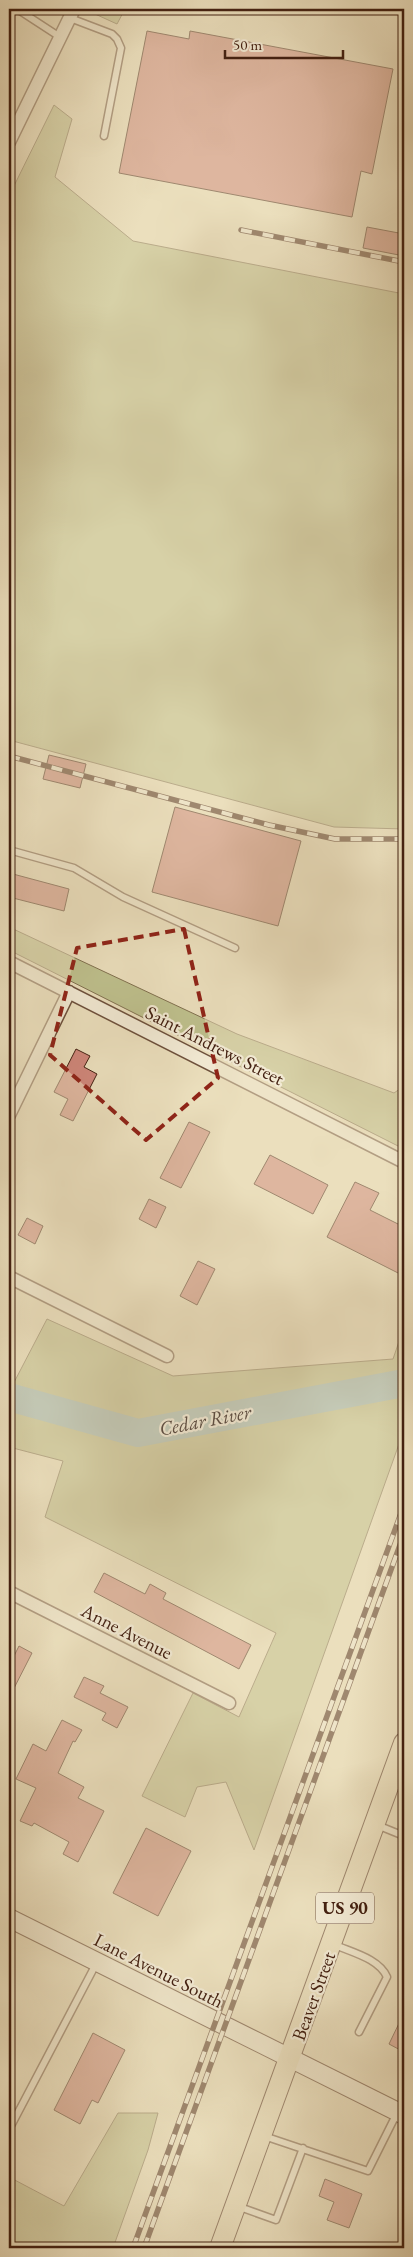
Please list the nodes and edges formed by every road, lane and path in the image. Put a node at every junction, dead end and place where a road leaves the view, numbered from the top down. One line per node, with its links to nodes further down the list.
1 (17, 9): 5 (lane)
2 (400, 9): 3 (lane)
3 (404, 11)
4 (72, 13): 5 (street); 6 (lane)
5 (60, 37): 7 (street)
6 (104, 136)
7 (9, 142)
8 (9, 850): 9 (lane)
9 (235, 948)
10 (9, 962): 11 (street, Saint Andrews Street)
11 (69, 992): 12 (street); 13 (street, Saint Andrews Street)
12 (9, 1115)
13 (404, 1162)
14 (9, 1278): 15 (street)
15 (167, 1356)
16 (9, 1592): 17 (street, Anne Avenue)
17 (229, 1703)
18 (404, 1743): 19 (main road, Beaver Street / US 90)
19 (375, 1824): 20 (lane); 22 (main road, Beaver Street / US 90)
20 (404, 1836)
21 (9, 1918): 23 (main road, Lane Avenue South)
22 (332, 1944): 24 (lane); 25 (main road, Beaver Street / US 90)
23 (97, 1963): 25 (main road, Lane Avenue South); 27 (lane)
24 (358, 2032)
25 (290, 2060): 26 (main road, Lane Avenue South); 28 (main road, Beaver Street / US 90)
26 (401, 2113): 29 (lane)
27 (12, 2124)
28 (261, 2135): 29 (lane); 30 (main road, Beaver Street / US 90)
29 (303, 2148): 30 (lane)
30 (236, 2206): 31 (main road, Beaver Street / US 90)
31 (220, 2248)

